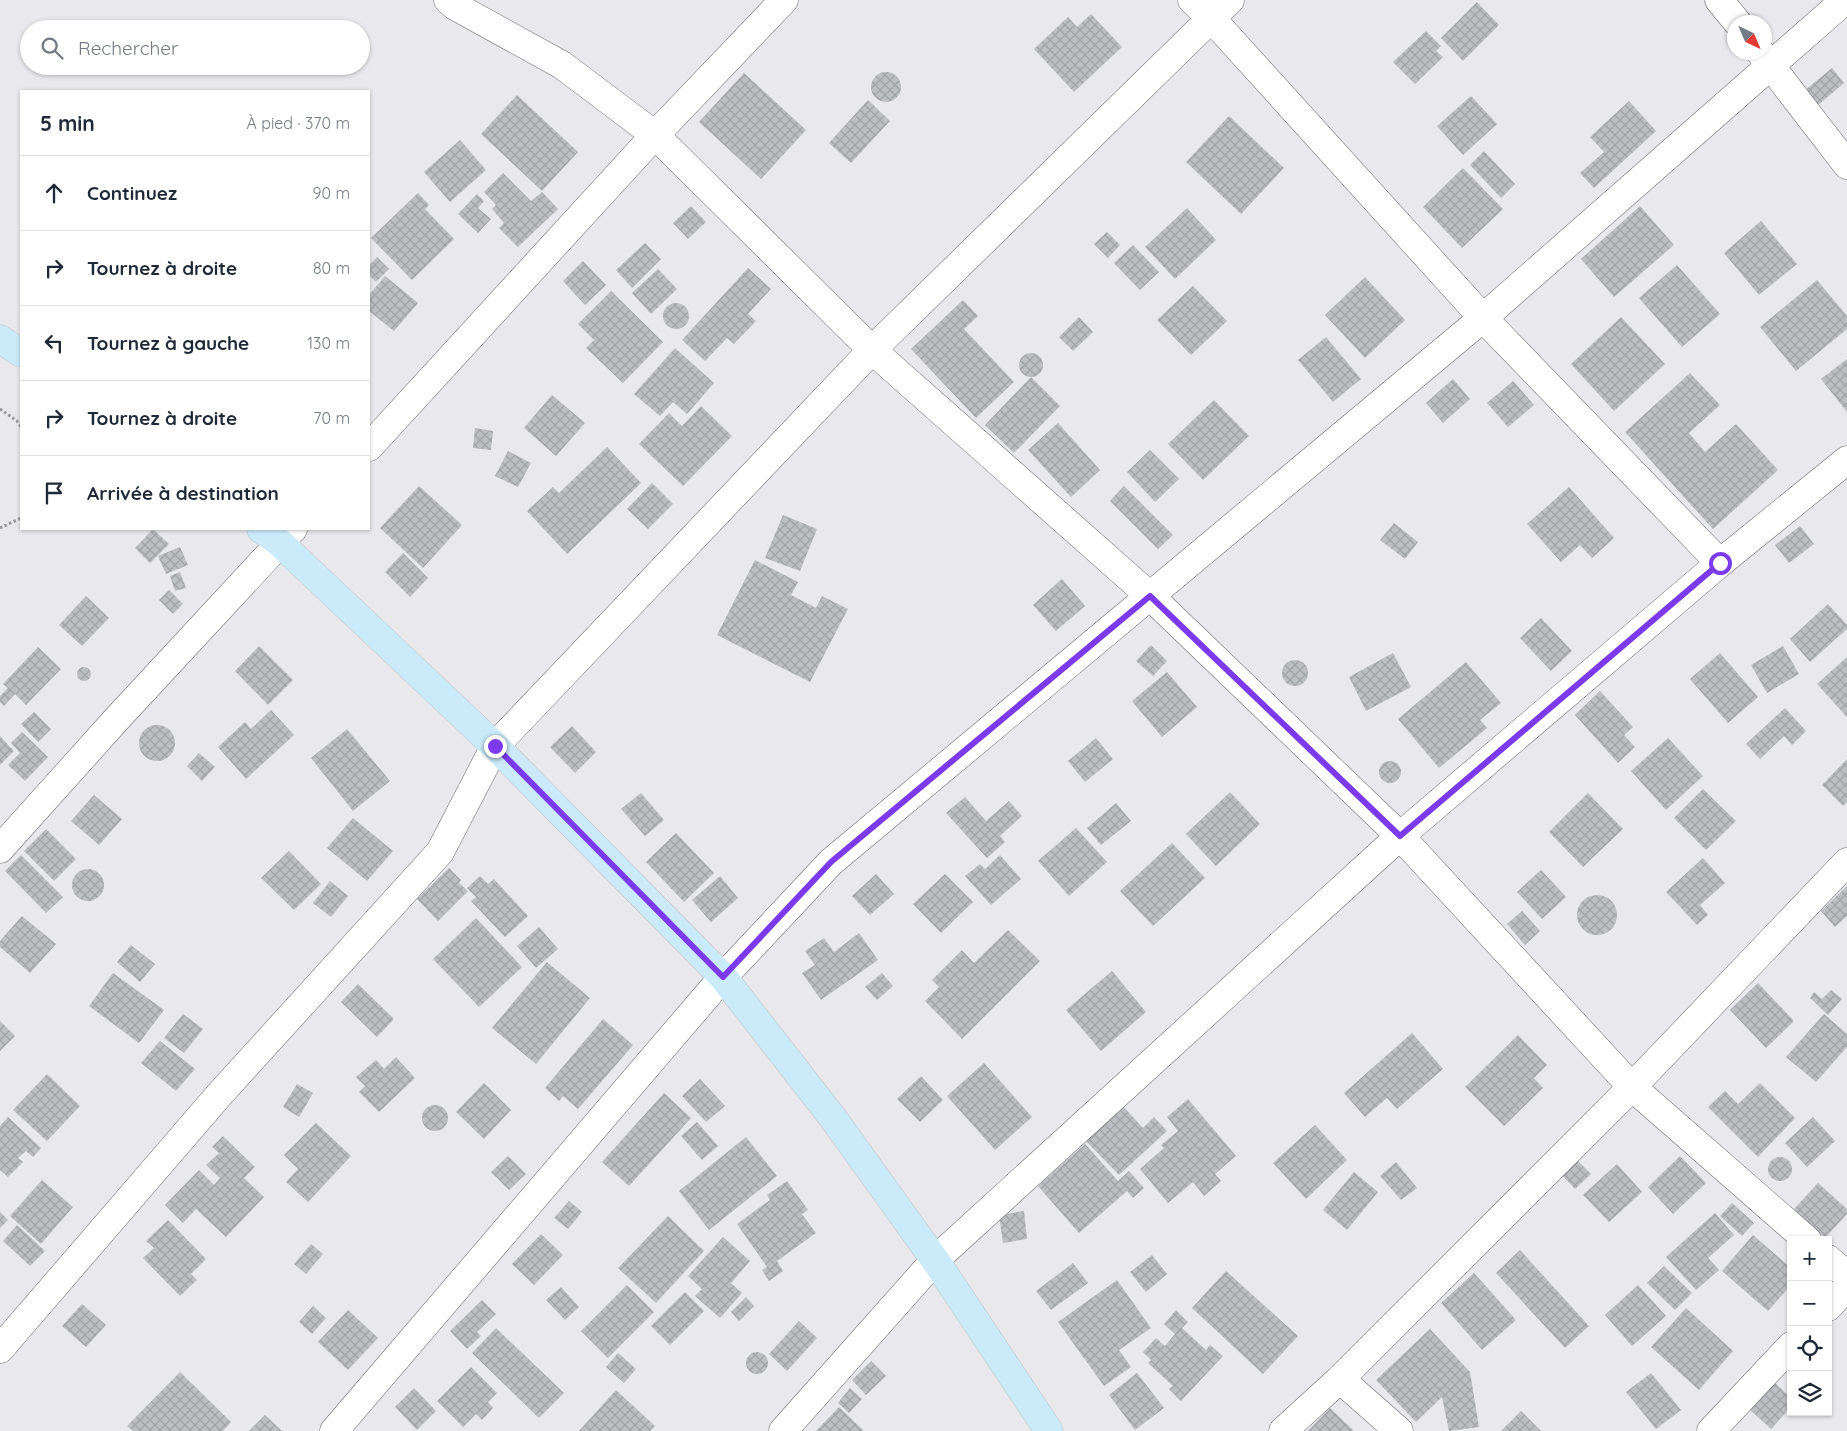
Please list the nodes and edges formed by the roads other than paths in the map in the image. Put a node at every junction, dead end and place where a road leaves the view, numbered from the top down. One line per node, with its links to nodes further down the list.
1 (448, 0): 11 (street)
2 (784, 0): 11 (street)
3 (1192, 0): 6 (street)
4 (1719, 0): 7 (street)
5 (1845, 0): 8 (street)
6 (1221, 9): 13 (street); 15 (street)
7 (1731, 15)
8 (1772, 54)
9 (1764, 60): 13 (street)
10 (1766, 60): 12 (street)
11 (655, 135): 15 (street); 17 (street)
12 (1847, 164)
13 (1483, 318): 20 (street); 21 (street)
14 (0, 339): 16 (main road)
15 (872, 350): 21 (street); 22 (street)
16 (20, 352)
17 (370, 446)
18 (1847, 460): 20 (street)
19 (278, 534): 22 (main road); 24 (street)
20 (1720, 563): 23 (street)
21 (1150, 596): 23 (street); 26 (street)
22 (495, 746): 26 (main road); 34 (street)
23 (1400, 836): 27 (street); 29 (street)
24 (0, 849)
25 (1847, 862): 27 (street)
26 (723, 977): 29 (main road); 37 (street)
27 (1632, 1086): 28 (street); 36 (street)
28 (1802, 1236)
29 (935, 1260): 38 (street); 39 (main road)
30 (1832, 1262): 31 (street)
31 (1847, 1275)
32 (1847, 1287): 33 (street)
33 (1832, 1303)
34 (0, 1349)
35 (1787, 1350): 42 (street)
36 (1340, 1379): 40 (street); 41 (street)
37 (334, 1431)
38 (783, 1431)
39 (1049, 1431)
40 (1283, 1431)
41 (1399, 1431)
42 (1711, 1431)

